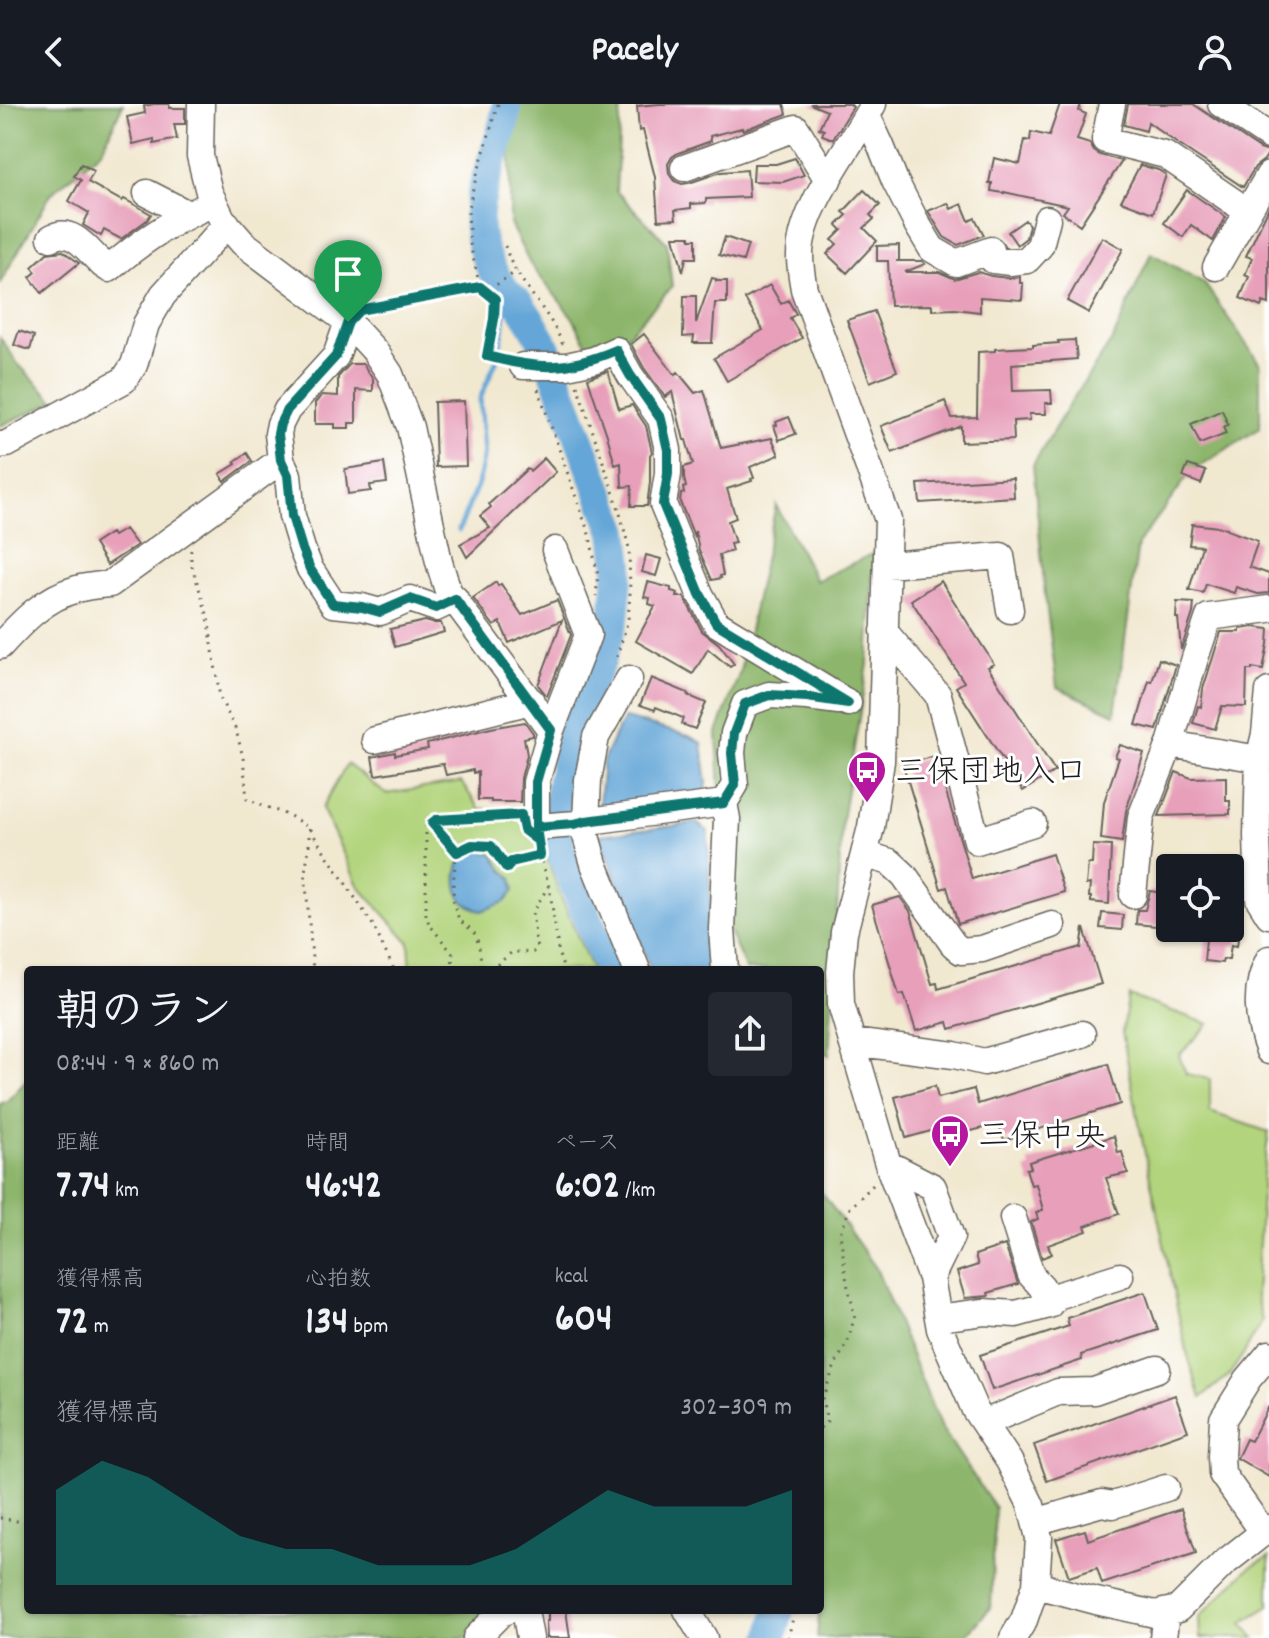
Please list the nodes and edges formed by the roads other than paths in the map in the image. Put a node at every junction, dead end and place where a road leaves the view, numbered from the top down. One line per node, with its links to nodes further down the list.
1 (201, 104): 12 (street)
2 (1112, 104): 10 (street)
3 (1221, 104): 5 (street)
4 (870, 110): 8 (street); 13 (street)
5 (1269, 136)
6 (684, 168): 8 (street)
7 (1269, 175): 10 (street)
8 (828, 180): 21 (street)
9 (147, 193): 11 (street)
10 (1247, 211): 15 (street)
11 (188, 214): 12 (street); 14 (street)
12 (221, 214): 16 (street); 18 (street)
13 (1047, 219)
14 (51, 238)
15 (1216, 267)
16 (348, 322): 19 (street); 22 (street)
17 (519, 364): 30 (street)
18 (0, 445)
19 (281, 460): 22 (street); 26 (street)
20 (555, 550): 32 (street)
21 (887, 565): 24 (street); 25 (street)
22 (455, 599): 29 (street)
23 (1269, 609): 34 (street)
24 (1010, 610)
25 (884, 631): 31 (street); 38 (street)
26 (0, 646)
27 (622, 671): 37 (street)
28 (1269, 691): 35 (street)
29 (531, 701): 32 (street); 33 (street)
30 (848, 703): 31 (street); 36 (street)
31 (882, 708): 39 (street)
32 (551, 730): 37 (street)
33 (375, 740)
34 (1170, 744): 35 (street); 40 (street)
35 (1259, 759): 41 (street)
36 (724, 803): 37 (street); 45 (street)
37 (581, 822): 44 (street)
38 (1033, 823)
39 (864, 854): 42 (street); 47 (street)
40 (1133, 895)
41 (1269, 915)
42 (1052, 925)
43 (1269, 959): 48 (street)
44 (635, 966)
45 (725, 966)
46 (1082, 1034): 47 (street)
47 (852, 1042): 52 (street)
48 (1269, 1051)
49 (1013, 1218): 51 (street)
50 (1120, 1276): 51 (street)
51 (1049, 1305): 52 (street)
52 (938, 1318): 55 (street)
53 (1269, 1354): 58 (street)
54 (1157, 1369): 55 (street)
55 (984, 1423): 57 (street)
56 (1166, 1488): 57 (street)
57 (1035, 1522): 59 (street)
58 (1266, 1530): 60 (street)
59 (1036, 1585): 60 (street); 67 (street)
60 (1166, 1612): 68 (street)
61 (500, 1614): 64 (street)
62 (526, 1614): 65 (street)
63 (689, 1614): 66 (street)
64 (476, 1638)
65 (530, 1638)
66 (704, 1638)
67 (1013, 1638)
68 (1163, 1638)

